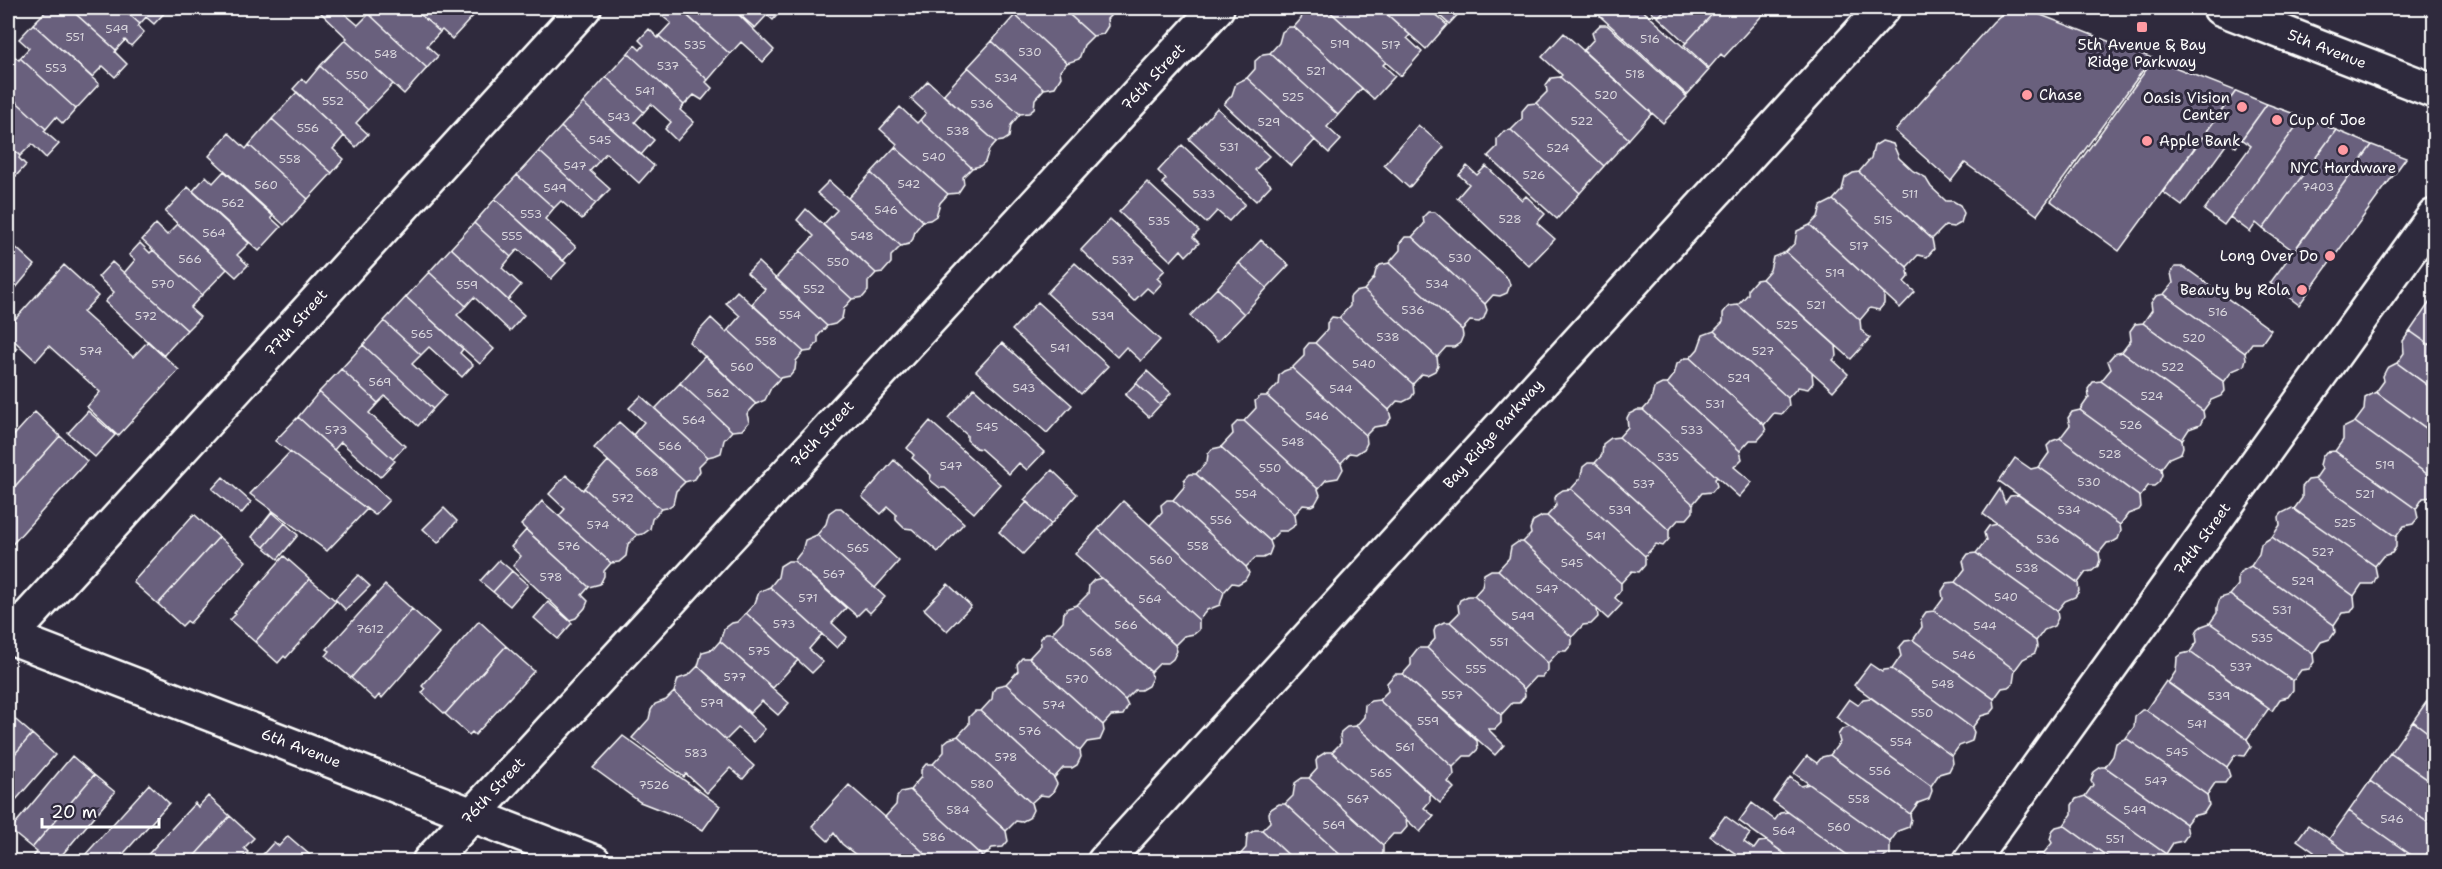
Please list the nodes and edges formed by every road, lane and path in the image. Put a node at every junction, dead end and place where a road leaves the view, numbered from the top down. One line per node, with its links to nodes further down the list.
1 (584, 8): 7 (street, 77th Street)
2 (1217, 8): 8 (street, 76th Street)
3 (1883, 8): 11 (street, Bay Ridge Parkway)
4 (2220, 8): 5 (street, 5th Avenue)
5 (2434, 91)
6 (2434, 216): 12 (street, 74th Street)
7 (8, 637): 8 (street, 6th Avenue)
8 (472, 813): 9 (street, 76th Street); 10 (street, 6th Avenue)
9 (429, 861)
10 (594, 861)
11 (1104, 861)
12 (1970, 861)

